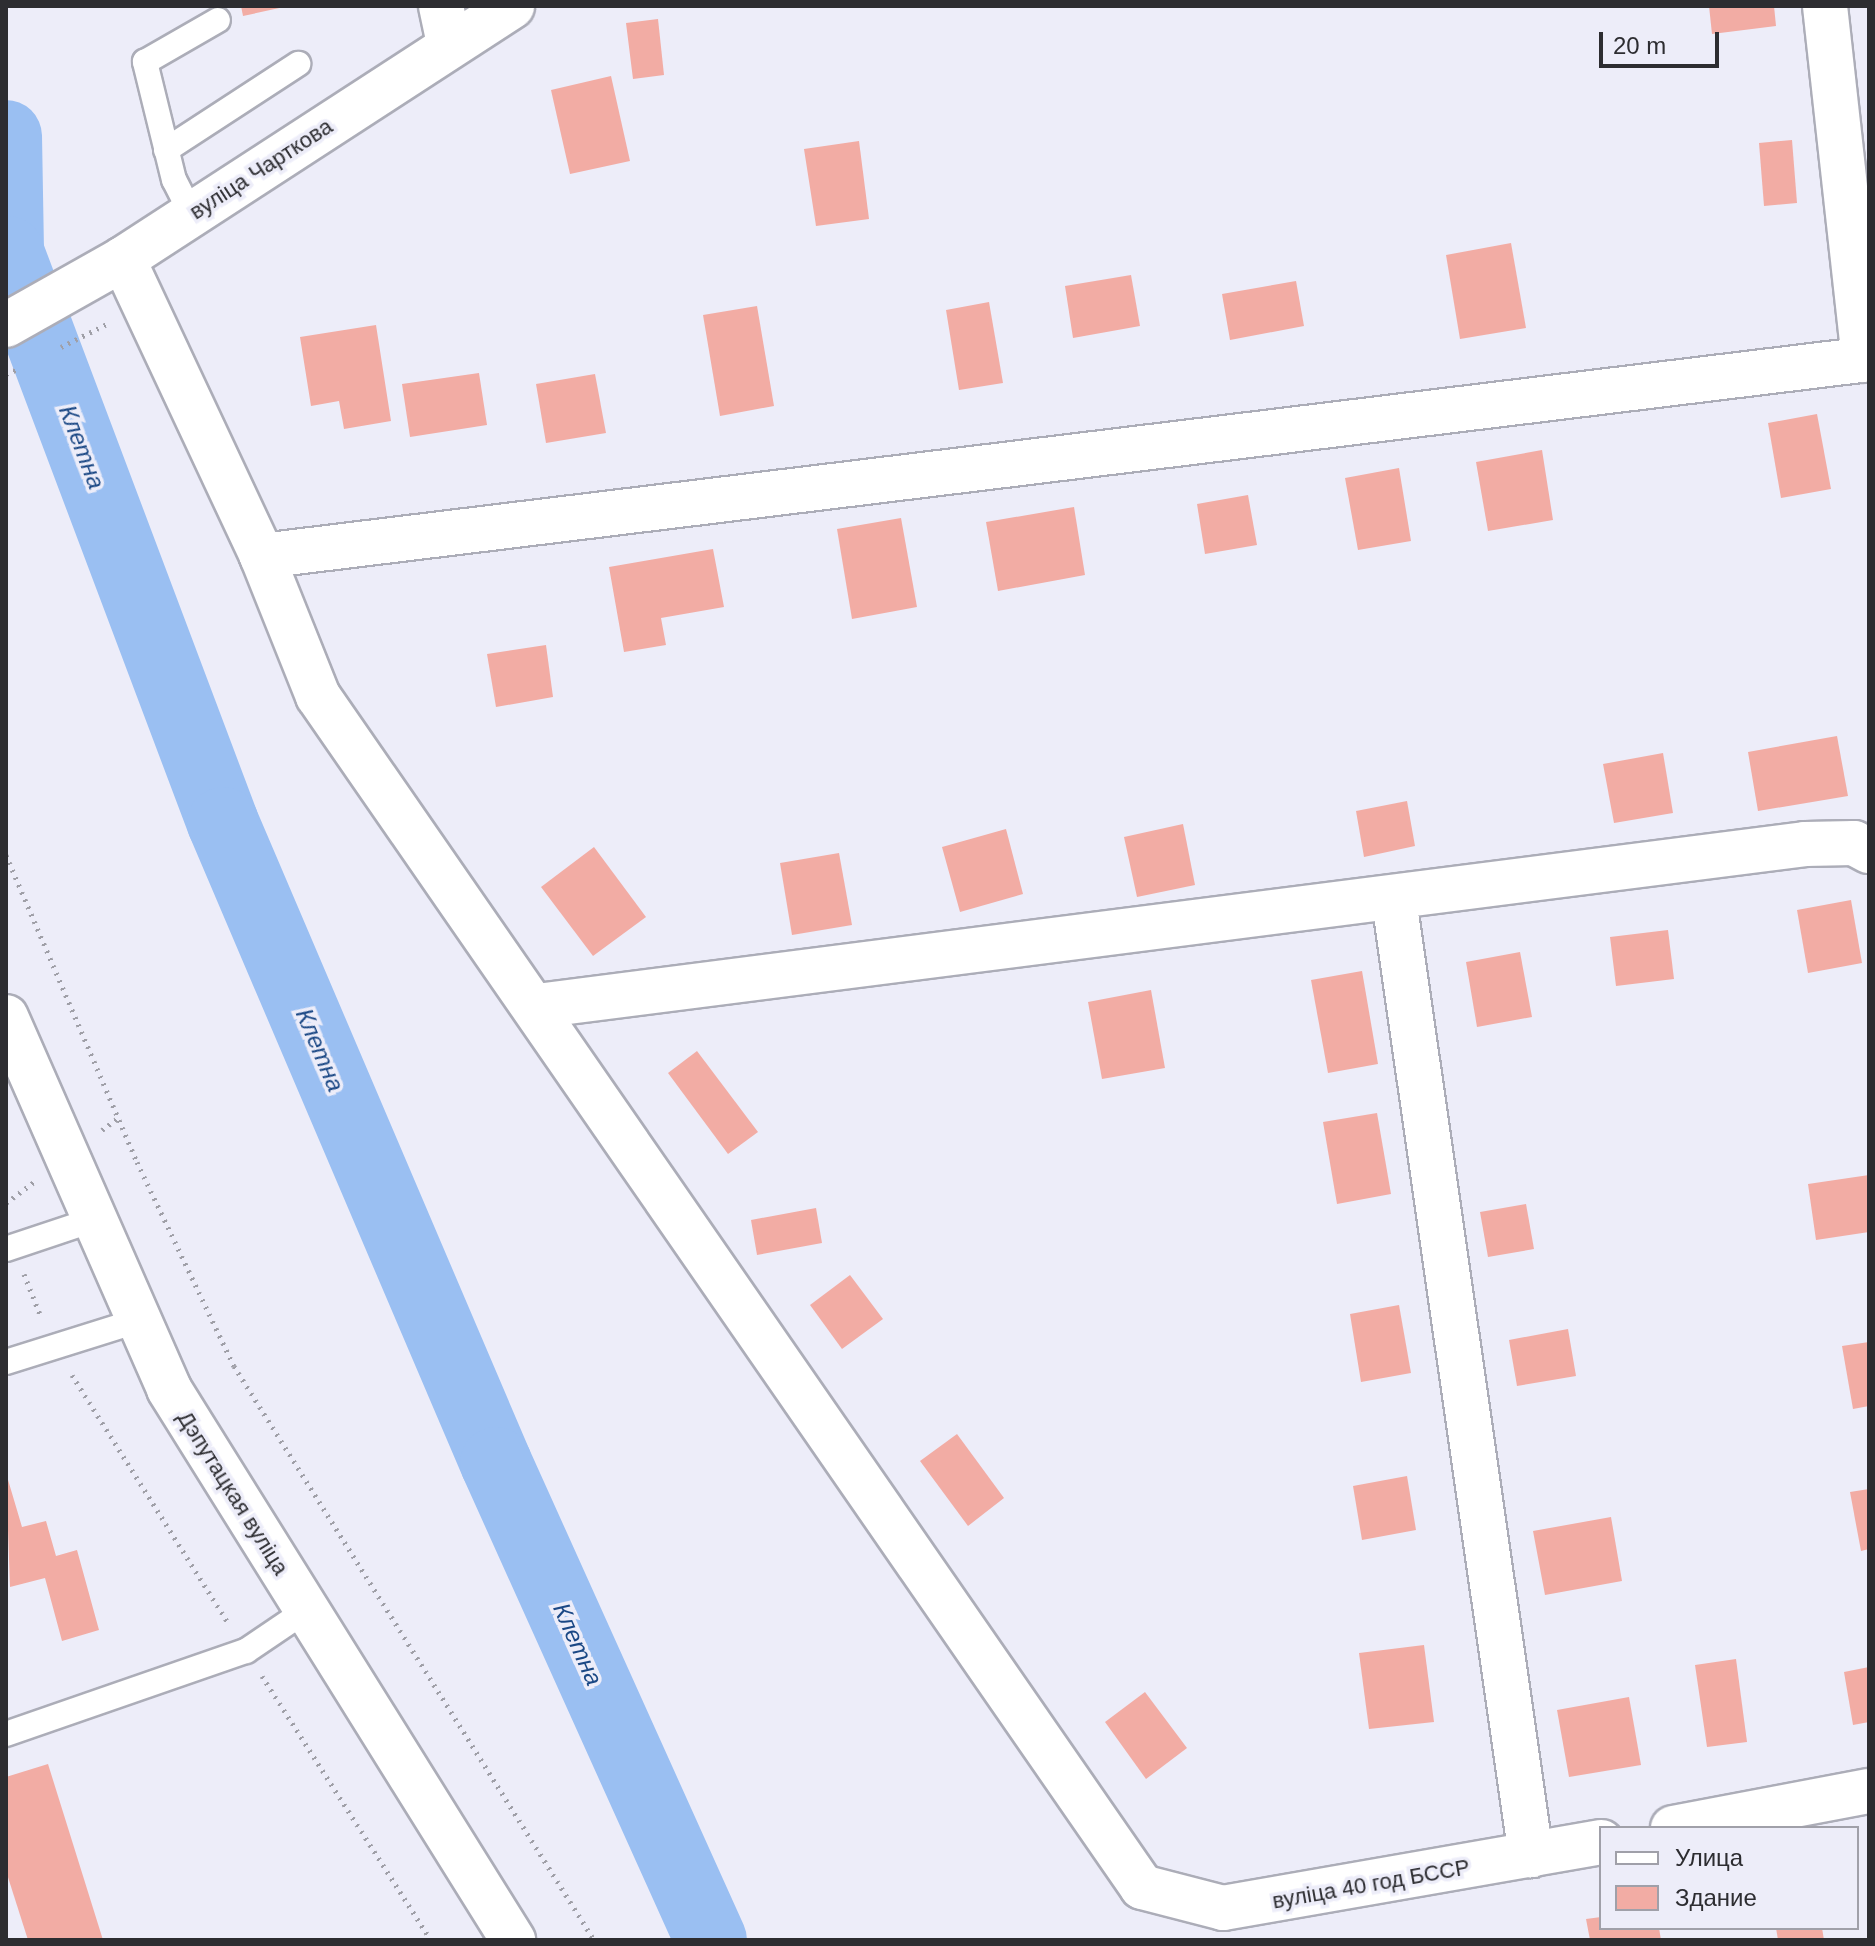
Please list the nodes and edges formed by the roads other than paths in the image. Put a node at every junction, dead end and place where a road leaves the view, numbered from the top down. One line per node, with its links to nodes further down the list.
1 (512, 6): 4 (street, вуліца Чарткова)
2 (1825, 6): 10 (street)
3 (218, 20): 6 (lane)
4 (445, 26): 7 (street, вуліца Чарткова)
5 (298, 64): 6 (lane)
6 (166, 150): 7 (lane)
7 (192, 215): 8 (street, вуліца Чарткова)
8 (123, 259): 9 (street, вуліца Чарткова); 11 (street)
9 (6, 325)
10 (1866, 360): 11 (street)
11 (262, 556): 14 (street)
12 (1869, 851): 13 (street)
13 (1394, 900): 14 (street); 25 (street)
14 (537, 1006): 25 (street, вуліца 40 год БССР)
15 (6, 1017): 16 (street, Дэпутацкая вуліца)
16 (93, 1220): 17 (lane); 18 (street, Дэпутацкая вуліца)
17 (9, 1248)
18 (137, 1321): 19 (lane); 20 (street, Дэпутацкая вуліца)
19 (6, 1362)
20 (305, 1611): 21 (lane); 26 (street, Дэпутацкая вуліца)
21 (6, 1734)
22 (1869, 1791): 23 (street)
23 (1684, 1826)
24 (1599, 1842): 25 (street, вуліца 40 год БССР)
25 (1531, 1855)
26 (513, 1940)

